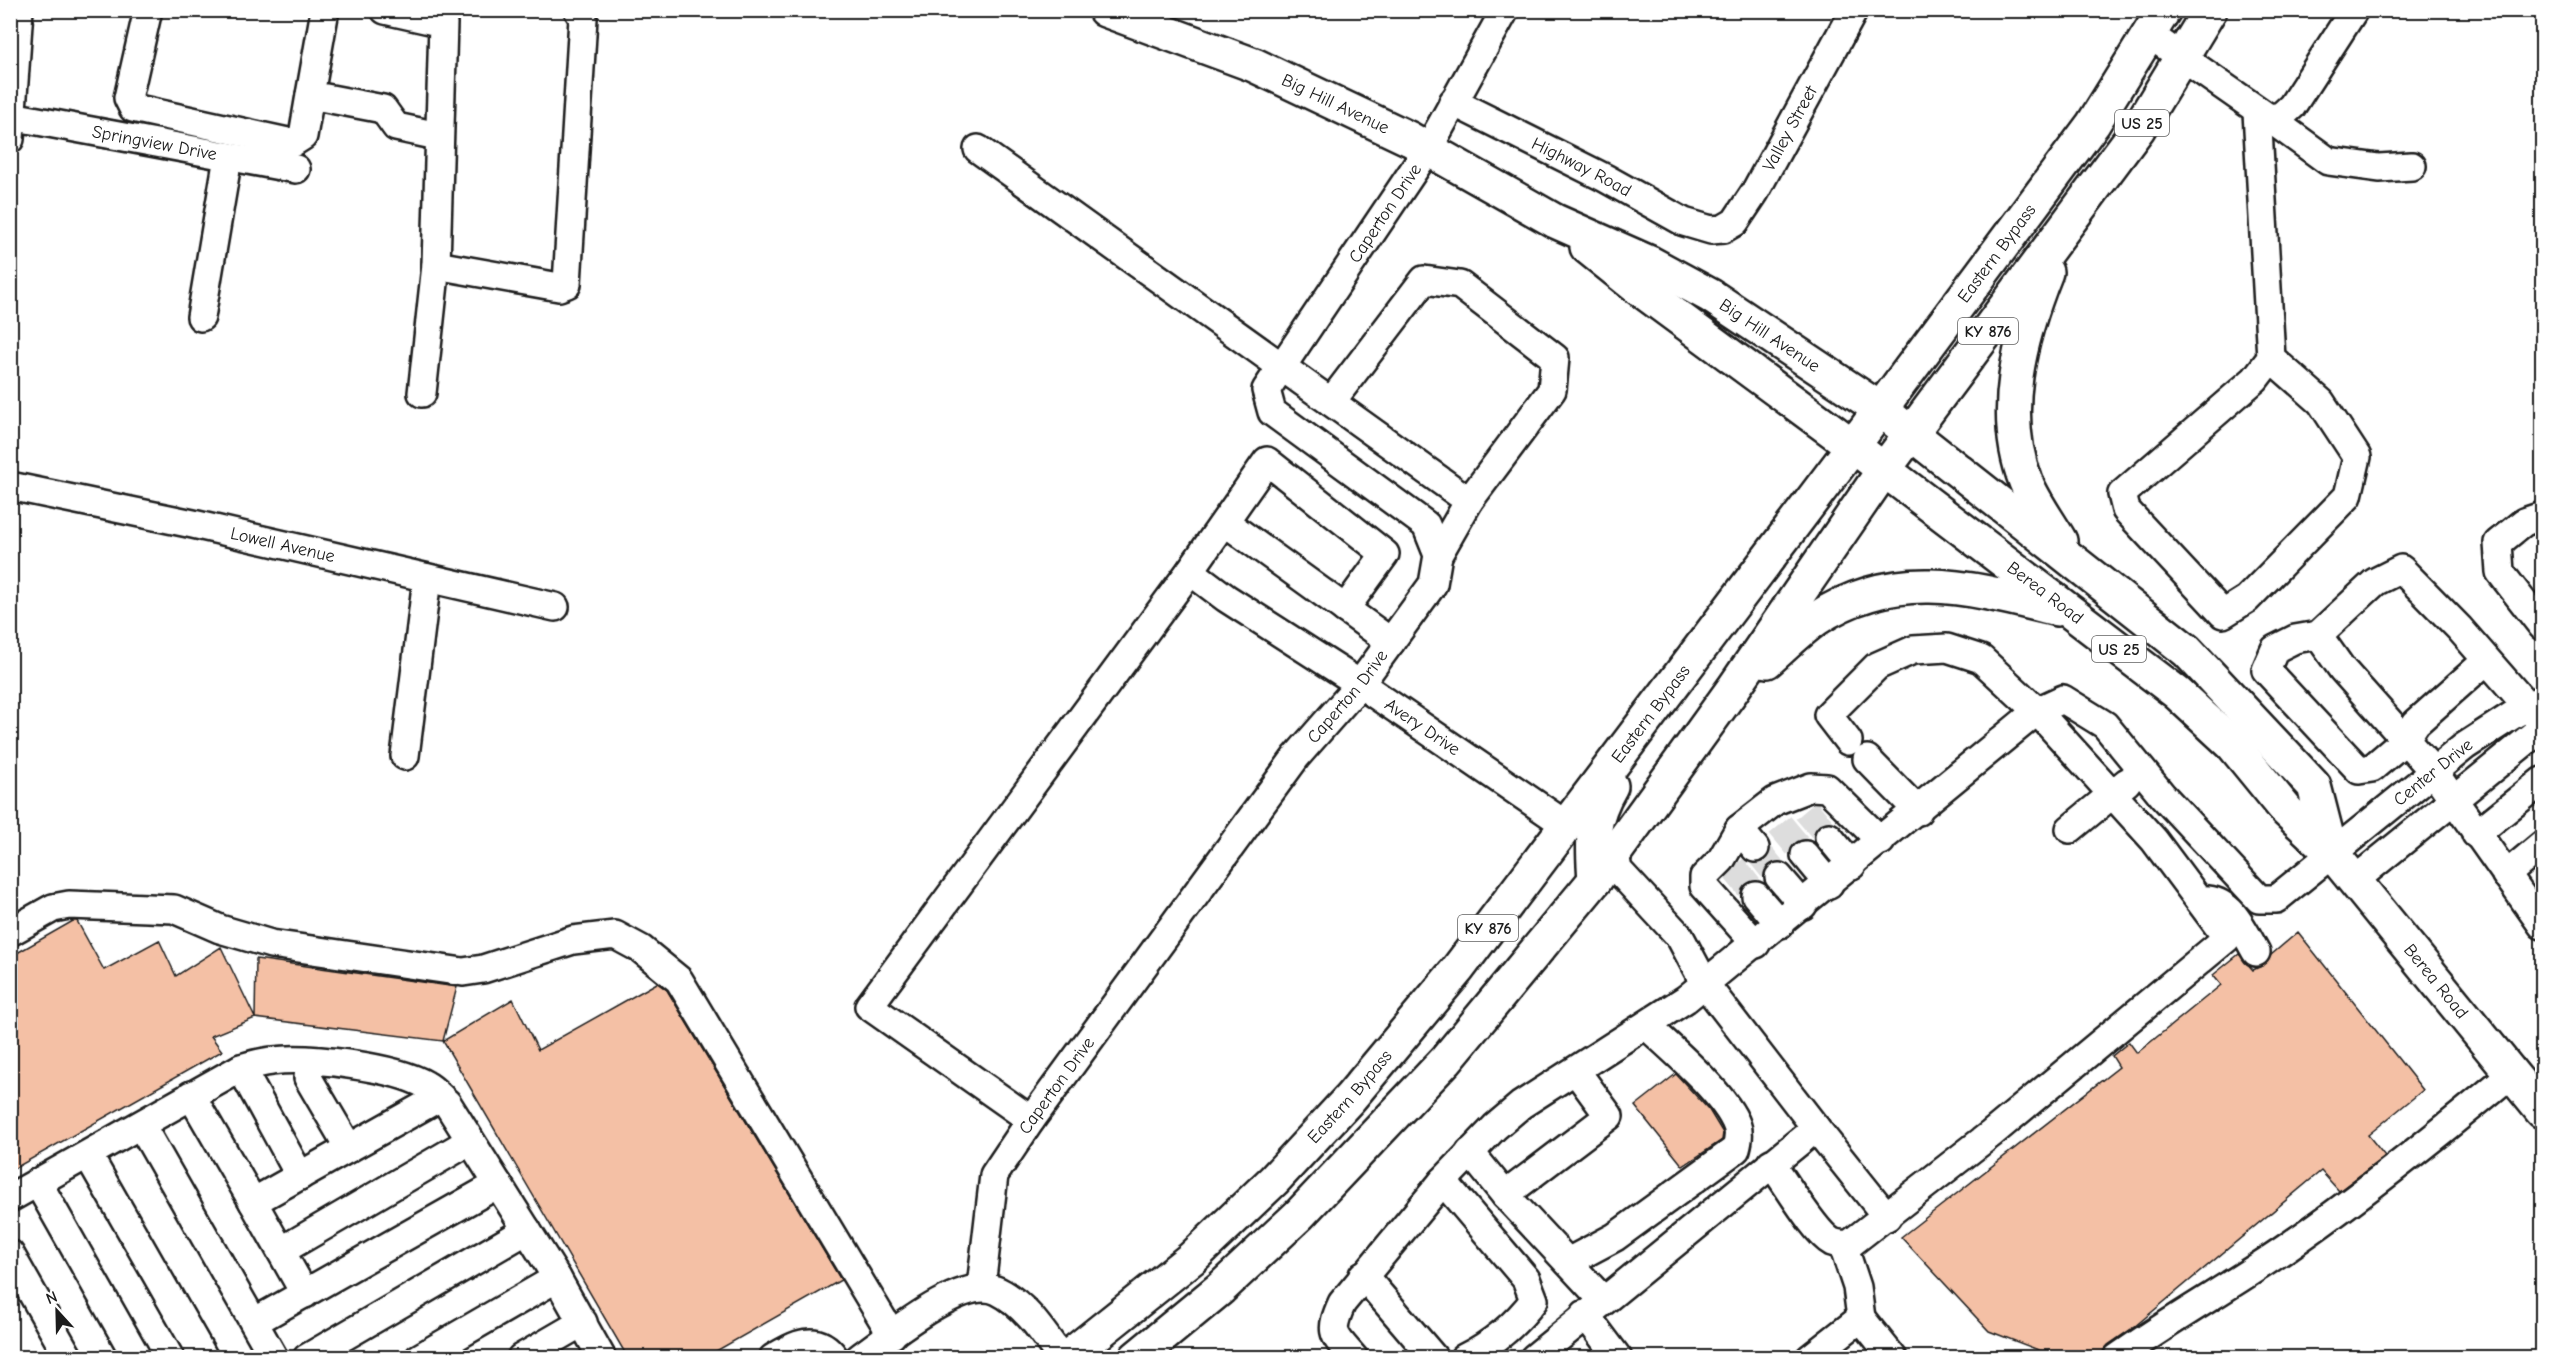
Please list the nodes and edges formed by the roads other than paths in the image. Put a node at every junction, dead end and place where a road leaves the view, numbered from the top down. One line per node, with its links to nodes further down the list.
1 (19, 10): 17 (street)
2 (148, 10): 14 (street)
3 (326, 10): 14 (street)
4 (385, 10): 11 (street)
5 (578, 10): 27 (street)
6 (1105, 10): 20 (main road, Big Hill Avenue)
7 (1504, 10): 15 (street, Caperton Drive)
8 (1854, 10): 26 (street, Valley Street)
9 (2210, 10): 13 (main road, US 25)
10 (2354, 10): 16 (street)
11 (444, 17): 18 (street)
12 (2157, 23): 13 (street); 33 (main road, Eastern Bypass / US 25)
13 (2183, 58): 16 (street); 25 (main road, US 25)
14 (310, 95): 18 (street)
15 (1453, 102): 20 (street, Caperton Drive); 26 (street, Highway Road)
16 (2263, 115): 22 (street); 29 (street)
17 (11, 128): 21 (street, Springview Drive)
18 (438, 136): 27 (street)
19 (978, 149): 30 (street)
20 (1428, 150): 24 (main road, Big Hill Avenue); 30 (street, Caperton Drive)
21 (228, 157): 23 (street, Springview Drive); 28 (street)
22 (2412, 166)
23 (296, 169)
24 (1556, 221): 33 (main road, Big Hill Avenue); 35 (main road, Big Hill Avenue)
25 (2064, 229): 34 (main road, KY 876); 42 (main road)
26 (1711, 230)
27 (436, 265): 31 (street)
28 (201, 317)
29 (2271, 358): 29 (street)
30 (1281, 365): 32 (street); 41 (street, Caperton Drive)
31 (422, 393)
32 (1331, 402): 38 (street); 38 (street)
33 (1880, 409): 34 (main road, Big Hill Avenue); 35 (main road, Eastern Bypass / US 25)
34 (1911, 434): 36 (main road, KY 876); 42 (main road, Berea Road)
35 (1853, 446): 36 (main road, Berea Road / US 25); 54 (main road, Eastern Bypass / KY 876)
36 (1883, 471): 47 (main road, Berea Road / US 25); 53 (main road, KY 876)
37 (10, 486): 44 (street, Lowell Avenue)
38 (1469, 501): 41 (street)
39 (2542, 516): 48 (street)
40 (1225, 522): 43 (street); 46 (street); 46 (street)
41 (1438, 555): 50 (street, Caperton Drive)
42 (2068, 556): 71 (main road, Berea Road / US 25)
43 (1190, 571): 52 (street, Avery Drive); 98 (street)
44 (428, 578): 45 (street, Lowell Avenue); 58 (street)
45 (555, 607)
46 (1346, 609): 50 (street)
47 (2070, 612): 53 (main road); 71 (main road, Berea Road / US 25)
48 (2542, 626)
49 (2318, 635): 51 (street); 57 (street); 57 (street)
50 (1391, 642): 52 (street, Caperton Drive)
51 (2487, 660): 56 (street); 57 (street)
52 (1360, 684): 65 (street, Avery Drive); 98 (street, Caperton Drive)
53 (1733, 689): 72 (main road, KY 876)
54 (1665, 694): 65 (main road, Eastern Bypass / KY 876); 77 (main road)
55 (2037, 711): 59 (street, Center Drive); 62 (street); 64 (street); 64 (street)
56 (2538, 714): 60 (street, Center Drive); 63 (street, Center Drive)
57 (2405, 740): 60 (street)
58 (405, 756)
59 (2141, 769): 62 (street); 71 (street, Center Drive)
60 (2434, 772): 63 (street); 71 (street, Center Drive)
61 (2542, 781): 67 (street)
62 (2113, 794): 66 (street); 81 (street)
63 (2452, 800): 67 (street); 78 (street, Center Drive)
64 (1918, 811): 69 (street)
65 (1566, 825): 141 (main road, Eastern Bypass / KY 876)
66 (2070, 829)
67 (2476, 834): 75 (street)
68 (1829, 837): 74 (street)
69 (1881, 841): 74 (street); 87 (street)
70 (2542, 845): 75 (street)
71 (2331, 852): 78 (main road, Berea Road / US 25)
72 (1615, 853): 77 (main road, KY 876); 83 (street)
73 (1805, 855): 79 (street)
74 (1852, 865): 79 (street)
75 (2506, 875): 85 (street)
76 (1779, 877): 82 (street)
77 (1595, 879): 83 (street); 142 (main road, KY 876)
78 (2355, 880): 94 (main road, Berea Road / US 25)
79 (1829, 884): 82 (street)
80 (1756, 896): 84 (street)
81 (2199, 900): 88 (street); 113 (street)
82 (1803, 905): 84 (street)
83 (1650, 907): 89 (street)
84 (1780, 924): 87 (street)
85 (2542, 925)
86 (10, 932): 127 (street)
87 (1756, 944): 89 (street)
88 (2256, 952)
89 (1705, 984): 90 (street); 100 (street)
90 (1647, 1026): 93 (street); 118 (street)
91 (310, 1062): 92 (street); 96 (street); 102 (street)
92 (241, 1068): 95 (street); 106 (street)
93 (1575, 1071): 103 (street); 110 (street)
94 (2512, 1072): 97 (main road, Berea Road / US 25); 149 (street)
95 (191, 1095): 99 (street); 112 (street)
96 (440, 1097): 101 (street); 102 (street)
97 (2542, 1111)
98 (1031, 1120): 121 (street, Caperton Drive)
99 (141, 1125): 104 (street); 126 (street)
100 (1816, 1128): 105 (street); 113 (street)
101 (470, 1141): 109 (street); 116 (street)
102 (349, 1148): 106 (street)
103 (1470, 1152): 107 (street); 110 (street)
104 (88, 1155): 108 (street); 131 (street)
105 (1771, 1163): 115 (street); 123 (street)
106 (300, 1176): 112 (street)
107 (1443, 1181): 119 (street); 144 (street)
108 (38, 1183): 111 (street); 130 (street)
109 (498, 1184): 114 (street); 122 (street)
110 (1505, 1195): 118 (street)
111 (10, 1198)
112 (253, 1202): 116 (street)
113 (1887, 1217): 115 (street)
114 (527, 1230): 120 (street); 133 (street)
115 (1843, 1245): 124 (street)
116 (281, 1251): 122 (street)
117 (10, 1254): 129 (street)
118 (1568, 1262): 123 (street)
119 (1364, 1275): 128 (street); 143 (street)
120 (557, 1278): 125 (street); 134 (street)
121 (981, 1287): 127 (street); 140 (street)
122 (305, 1294): 126 (street)
123 (1594, 1307): 145 (street); 146 (street)
124 (1861, 1318): 147 (street); 148 (street)
125 (584, 1322): 135 (street); 136 (street)
126 (254, 1323): 132 (street)
127 (892, 1335): 139 (street)
128 (1348, 1355)
129 (69, 1358)
130 (137, 1358)
131 (204, 1358)
132 (274, 1358)
133 (307, 1358)
134 (419, 1358)
135 (521, 1358)
136 (602, 1358)
137 (773, 1358): 138 (street)
138 (835, 1358)
139 (859, 1358)
140 (1061, 1358)
141 (1067, 1358)
142 (1136, 1358)
143 (1434, 1358)
144 (1464, 1358)
145 (1534, 1358)
146 (1618, 1358)
147 (1810, 1358)
148 (1893, 1358)
149 (2117, 1358)

